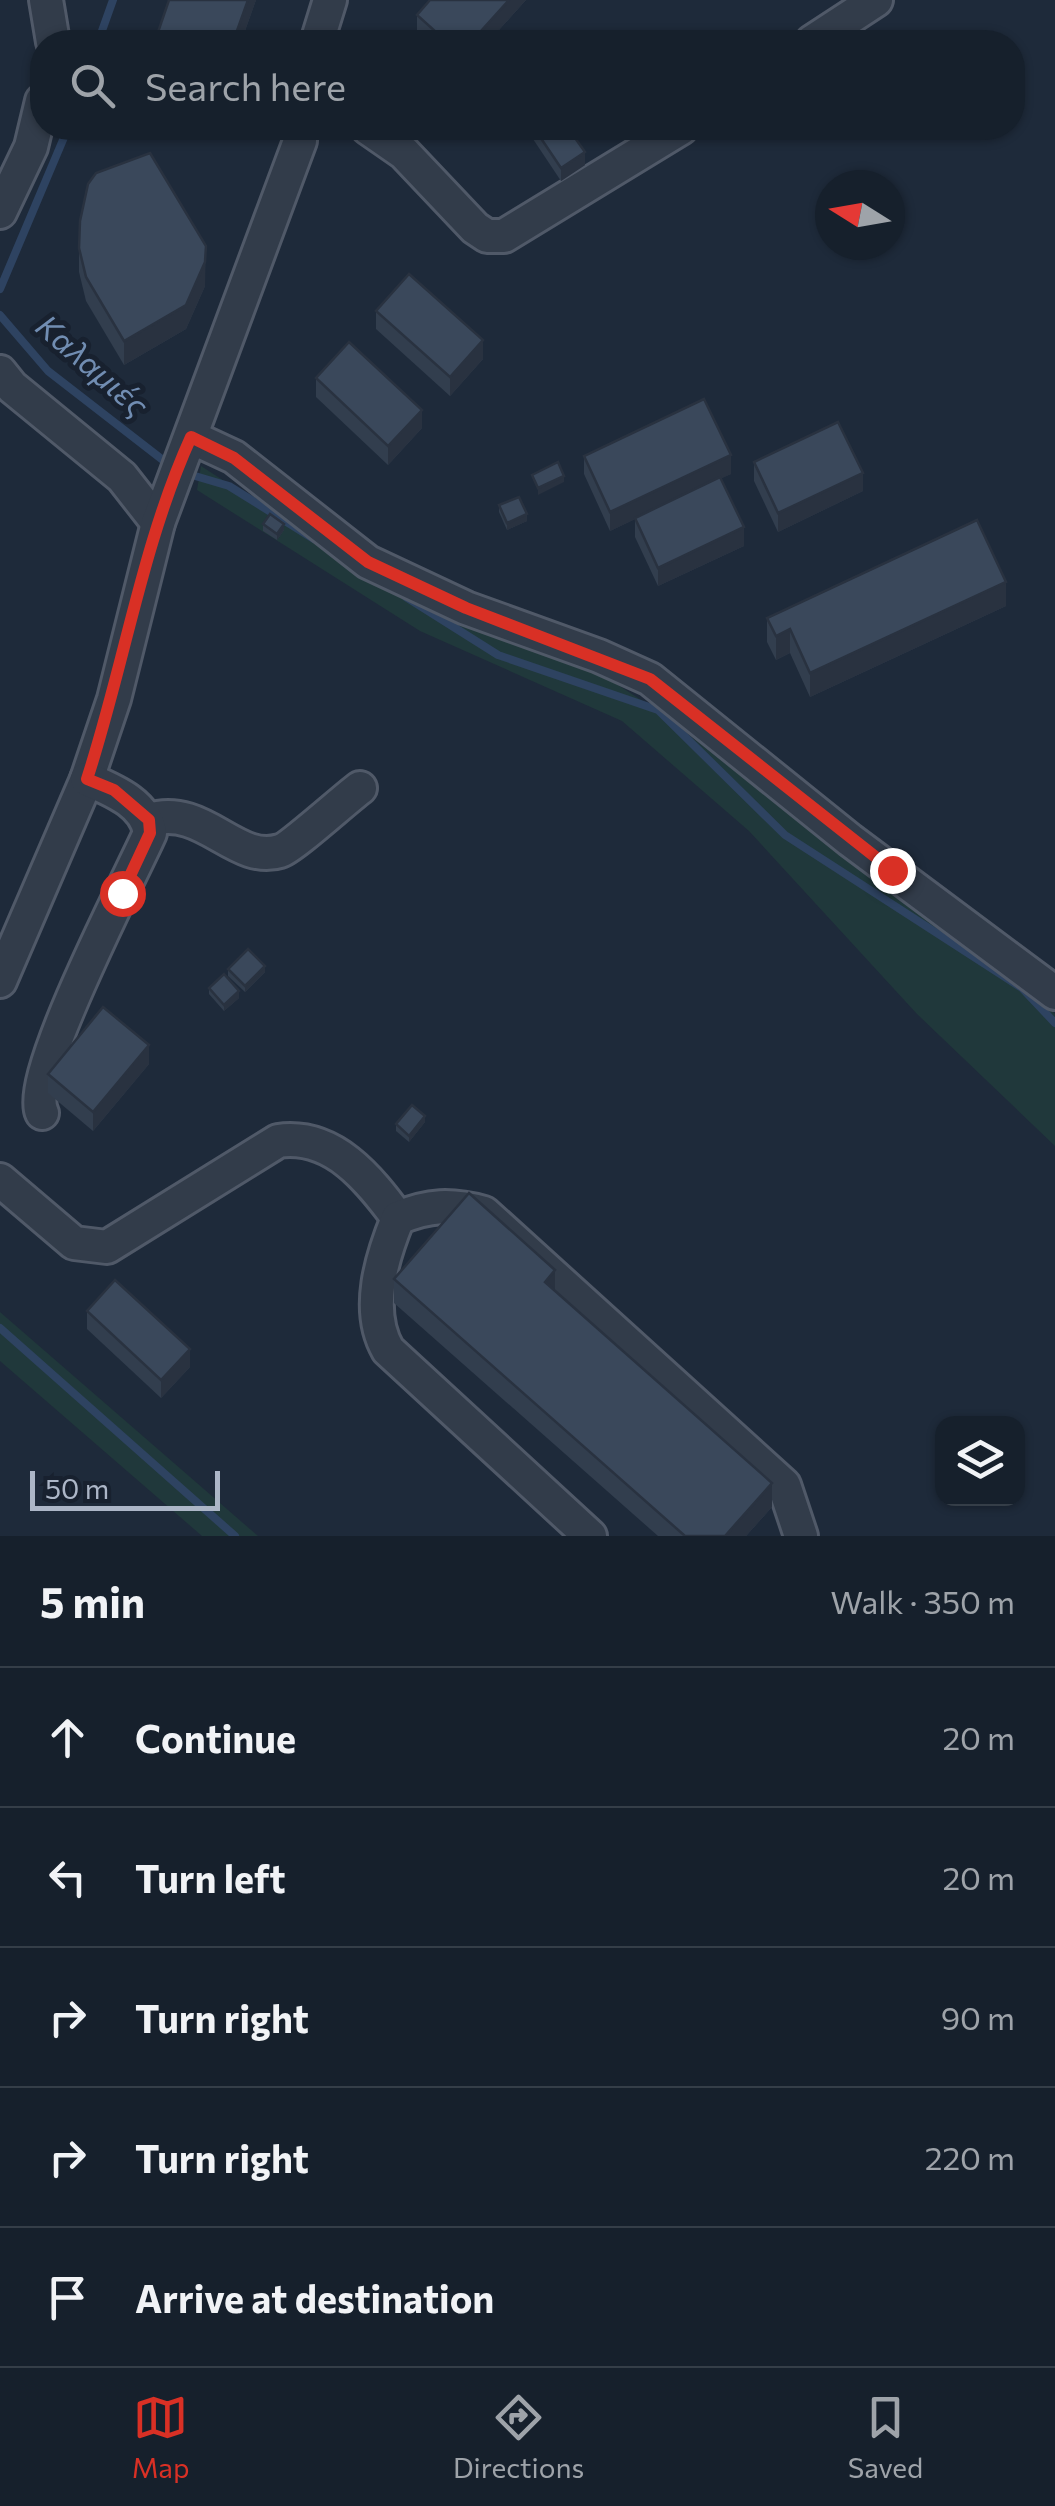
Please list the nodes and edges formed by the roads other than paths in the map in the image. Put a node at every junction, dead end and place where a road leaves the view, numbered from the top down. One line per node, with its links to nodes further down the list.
1 (46, 0): 4 (street)
2 (330, 0): 5 (street)
3 (876, 0): 6 (street)
4 (52, 30)
5 (320, 30)
6 (830, 30)
7 (32, 140): 11 (street)
8 (303, 140): 13 (street)
9 (386, 140): 10 (street)
10 (661, 140)
11 (0, 212)
12 (0, 372): 14 (street)
13 (191, 437): 14 (street); 19 (street)
14 (158, 523): 15 (street)
15 (87, 779): 17 (street); 18 (street)
16 (360, 788): 17 (street)
17 (149, 820): 20 (street)
18 (0, 981)
19 (1055, 993)
20 (42, 1113)
21 (0, 1180): 22 (street)
22 (398, 1218): 23 (street); 24 (street)
23 (590, 1536)
24 (801, 1536)

